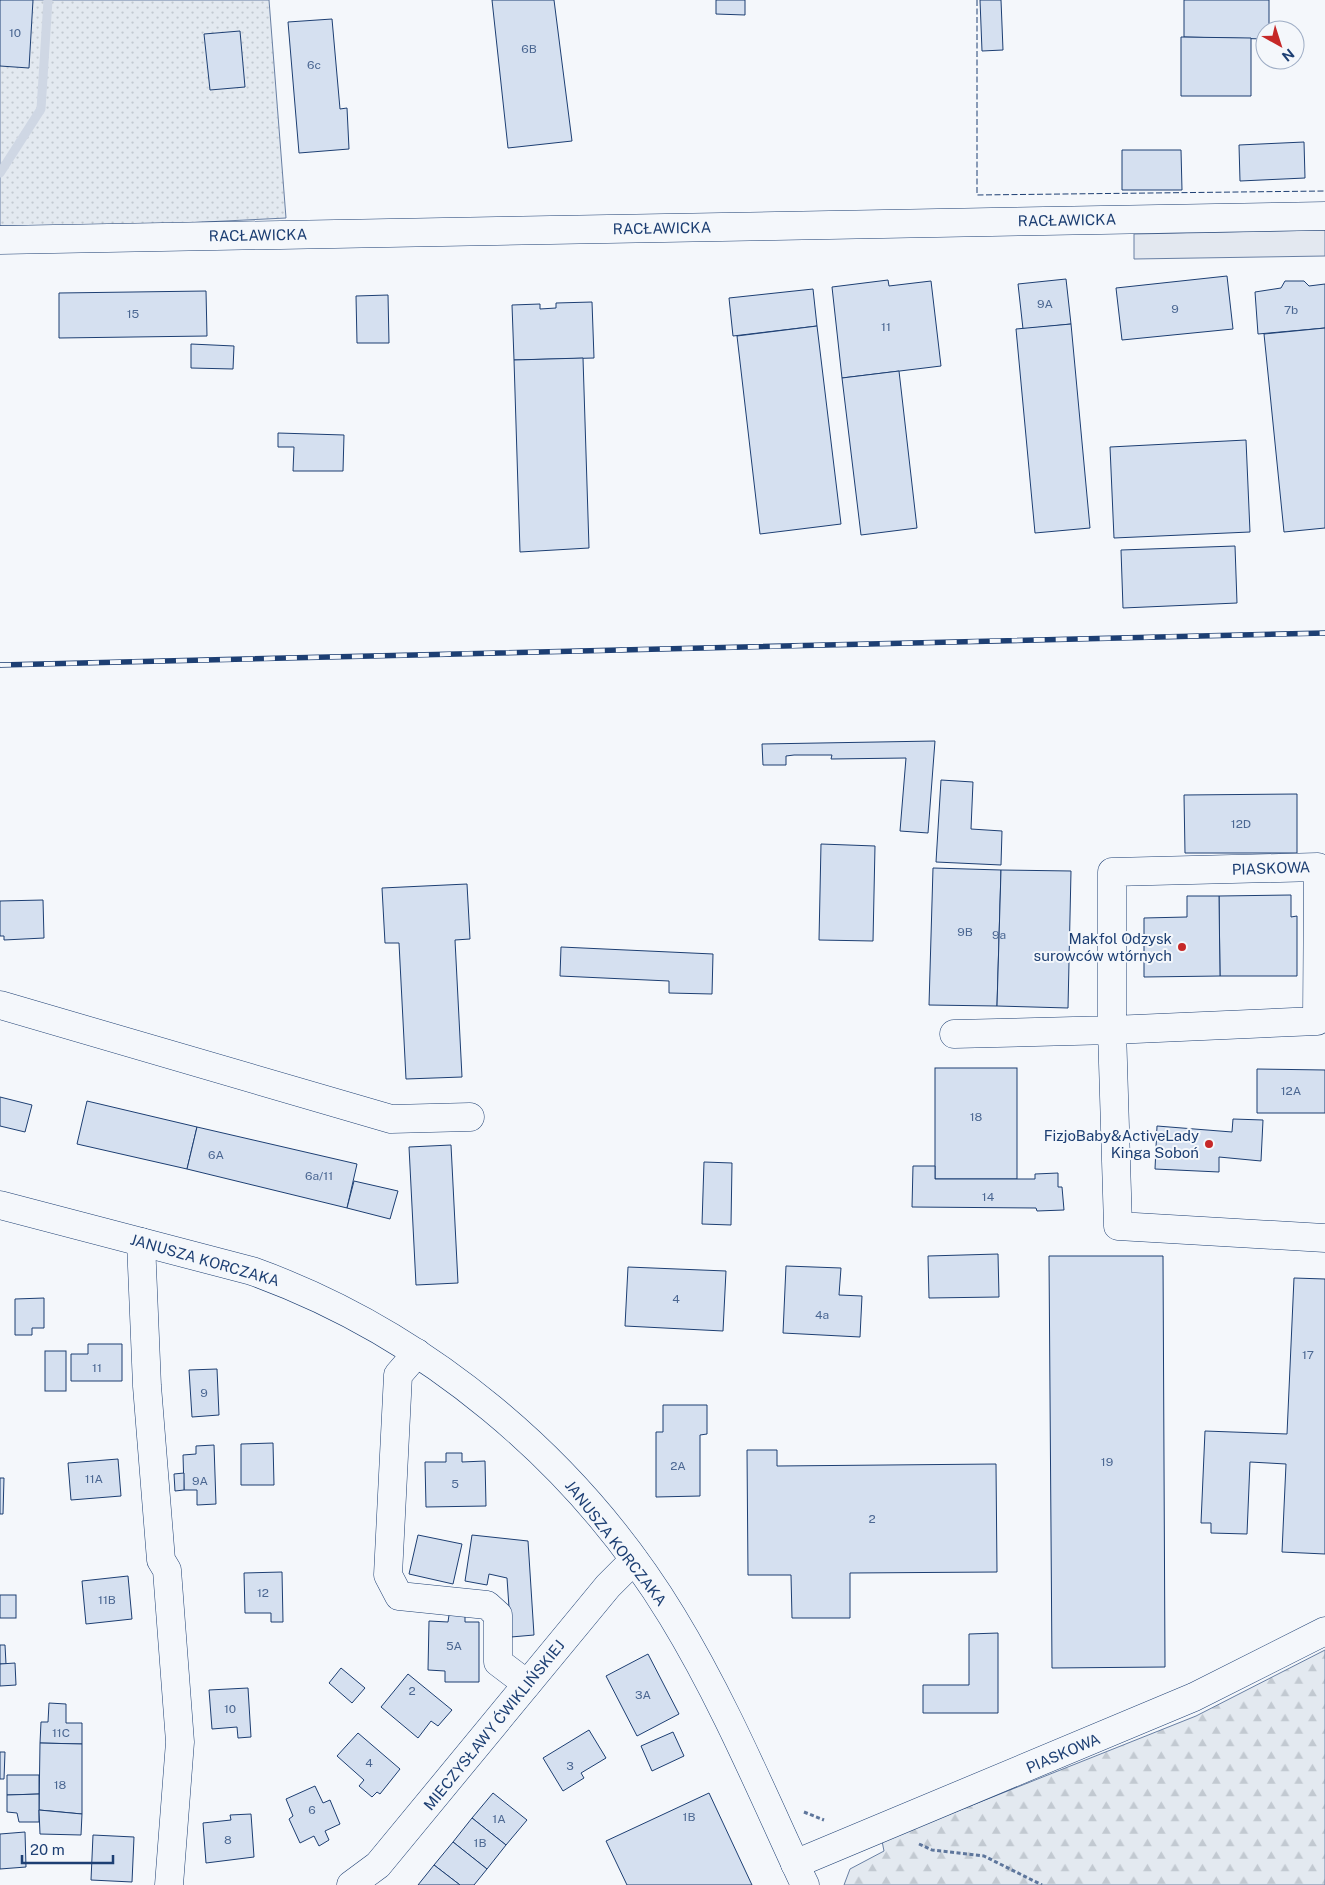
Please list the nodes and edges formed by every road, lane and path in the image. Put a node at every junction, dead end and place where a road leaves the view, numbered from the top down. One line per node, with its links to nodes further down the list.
1 (1325, 216): 2 (street, RACŁAWICKA)
2 (0, 240)
3 (0, 1005): 6 (street)
4 (1112, 1030): 4 (street, PIASKOWA); 5 (street, PIASKOWA); 8 (street, PIASKOWA)
5 (954, 1034)
6 (470, 1117)
7 (0, 1205): 9 (street, JANUSZA KORCZAKA)
8 (1325, 1238)
9 (141, 1242): 10 (street, JANUSZA KORCZAKA); 16 (street)
10 (417, 1353): 11 (street, JANUSZA KORCZAKA); 13 (street)
11 (634, 1560): 13 (street, MIECZYSŁAWY ĆWIKLIŃSKIEJ); 15 (street, JANUSZA KORCZAKA)
12 (1325, 1631): 15 (street, PIASKOWA)
13 (527, 1684): 17 (street, MIECZYSŁAWY ĆWIKLIŃSKIEJ)
14 (912, 1839): 18 (path)
15 (800, 1874)
16 (169, 1885)
17 (351, 1885)
18 (1042, 1885)

